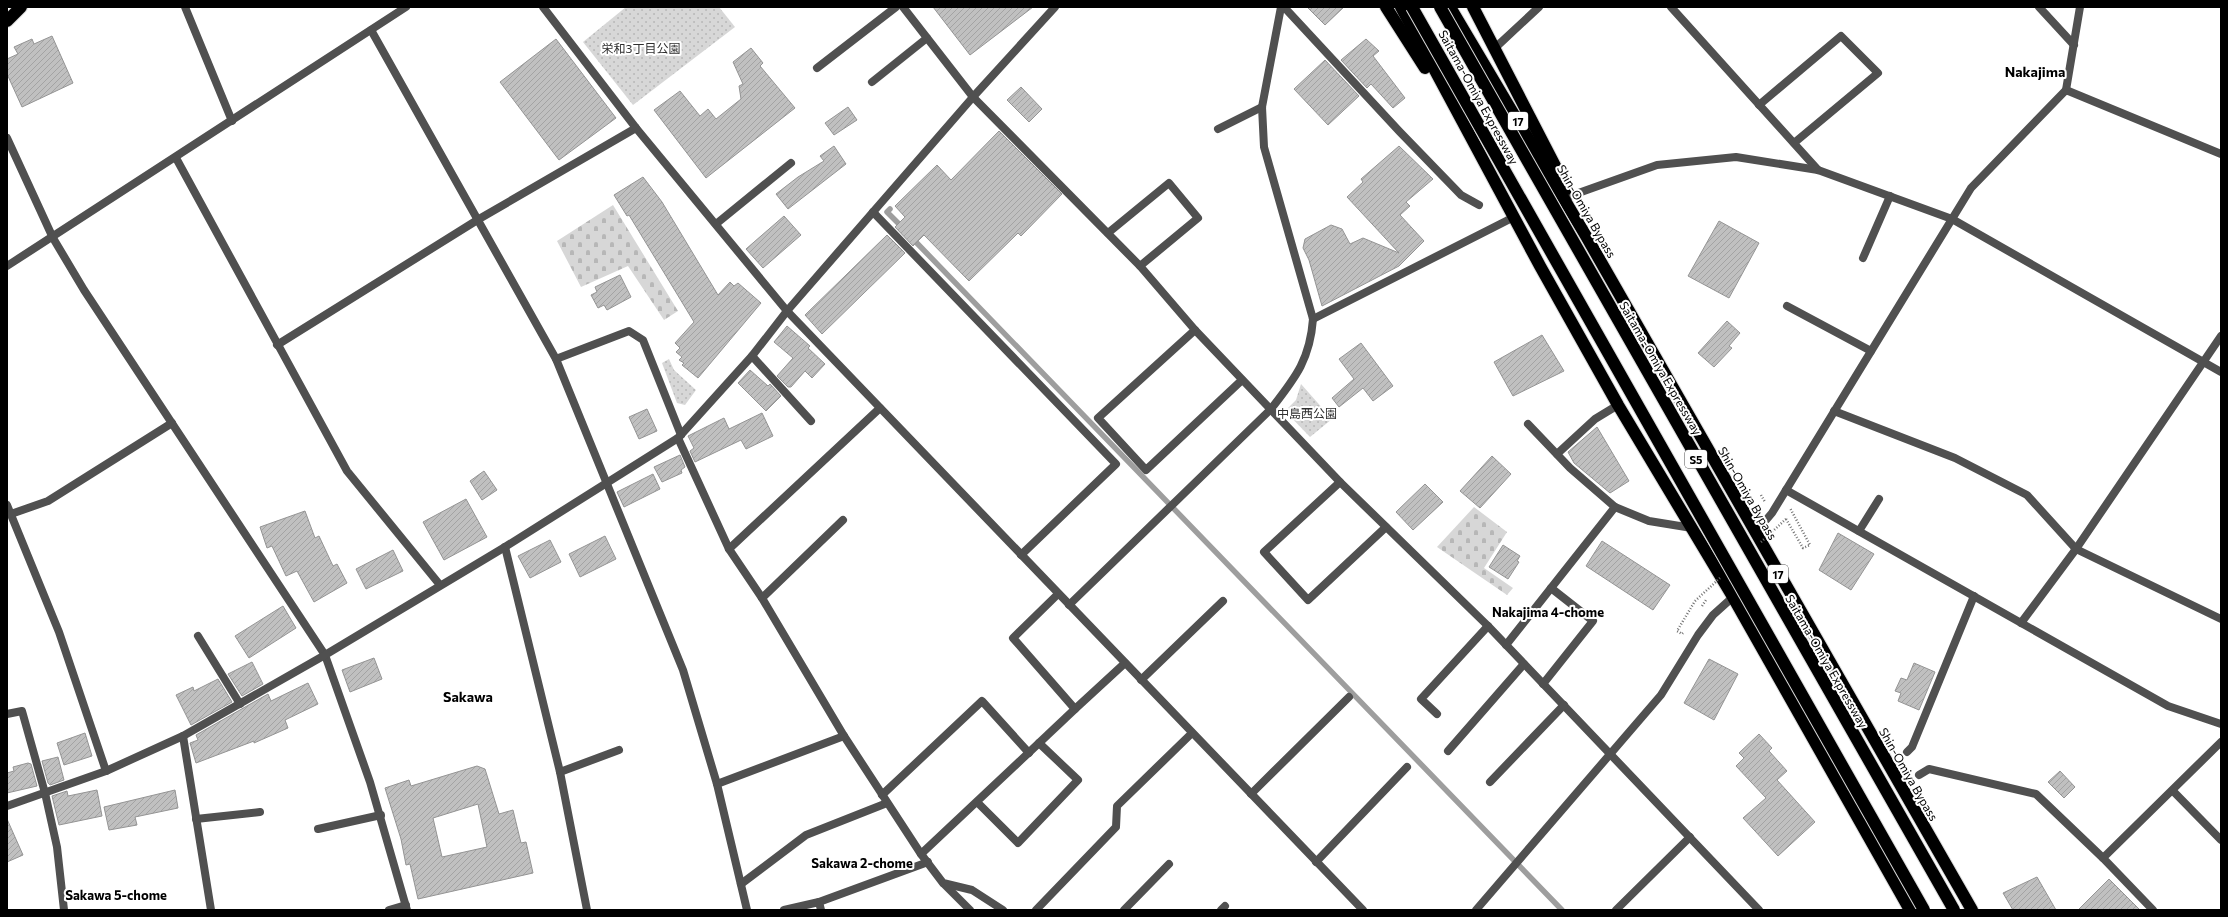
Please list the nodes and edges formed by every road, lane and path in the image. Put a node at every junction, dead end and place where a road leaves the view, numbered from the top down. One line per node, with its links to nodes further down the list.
1 (21, 7): 20 (highway)
2 (184, 7): 31 (street)
3 (406, 7): 21 (street)
4 (543, 7): 32 (street)
5 (896, 7): 25 (street)
6 (903, 7): 22 (street)
7 (1055, 7): 28 (street)
8 (1281, 7): 30 (street)
9 (1284, 7): 43 (street)
10 (1386, 7): 34 (highway)
11 (1401, 7): 34 (highway)
12 (1412, 7): 174 (highway, Saitama-Omiya Expressway / S5, bridge)
13 (1440, 7): 175 (highway, Saitama-Omiya Expressway / S5, bridge)
14 (1450, 7): 50 (highway, Shin-Omiya Bypass / 17)
15 (1473, 7): 24 (highway, 17)
16 (1539, 7): 24 (street)
17 (1671, 7): 29 (street)
18 (2039, 7): 23 (street)
19 (2080, 7): 23 (street)
20 (7, 21)
21 (371, 30): 31 (street); 46 (street)
22 (927, 38): 26 (street); 28 (street)
23 (2074, 45): 27 (street)
24 (1495, 48): 41 (highway, 17)
25 (817, 68)
26 (872, 82)
27 (2066, 90): 37 (street); 47 (street)
28 (973, 98): 44 (street); 49 (street)
29 (1759, 105): 36 (street); 36 (street)
30 (1262, 108): 33 (street); 57 (street)
31 (232, 121): 38 (street)
32 (636, 128): 46 (street); 48 (street)
33 (1218, 129)
34 (1469, 136): 45 (highway)
35 (7, 138): 51 (street)
36 (1794, 143): 40 (street)
37 (2221, 154)
38 (176, 158): 51 (street); 60 (street)
39 (791, 163): 48 (street)
40 (1818, 170): 41 (street); 42 (street)
41 (1570, 196): 50 (highway, 17)
42 (1890, 196): 47 (street); 52 (street)
43 (1479, 205)
44 (873, 212): 56 (street); 93 (street)
45 (1514, 217): 57 (street); 67 (highway)
46 (479, 219): 60 (street); 63 (street)
47 (1952, 219): 61 (street); 64 (street)
48 (716, 224): 56 (street)
49 (1108, 233): 54 (street); 54 (street)
50 (1586, 236): 89 (highway, Shin-Omiya Bypass / 17)
51 (53, 238): 53 (street); 72 (street)
52 (1863, 258)
53 (7, 266)
54 (1140, 266): 58 (street)
55 (1786, 306): 61 (street)
56 (787, 311): 62 (street); 68 (street)
57 (1313, 319): 69 (street)
58 (1195, 330): 66 (street); 66 (street)
59 (2221, 336): 64 (street)
60 (277, 345): 94 (street)
61 (1871, 351): 70 (street)
62 (752, 356): 71 (street); 74 (street)
63 (556, 360): 74 (street); 77 (street)
64 (2203, 361): 65 (street); 92 (street)
65 (2221, 372)
66 (1242, 380): 69 (street)
67 (1618, 405): 75 (street); 87 (highway)
68 (880, 408): 91 (street); 93 (street)
69 (1271, 409): 76 (street); 102 (street)
70 (1834, 412): 78 (street); 92 (street)
71 (811, 421)
72 (172, 423): 83 (street); 109 (street)
73 (1528, 424): 75 (street)
74 (679, 436): 77 (street); 91 (street)
75 (1557, 454): 81 (street)
76 (1340, 482): 86 (street); 86 (street)
77 (608, 483): 90 (street); 136 (street)
78 (1786, 490): 88 (street); 89 (street)
79 (1879, 499): 88 (street)
80 (7, 505): 83 (street)
81 (1615, 507): 87 (street); 95 (street)
82 (1790, 507): 84 (path)
83 (10, 514): 132 (street)
84 (1786, 519)
85 (843, 520): 99 (street)
86 (1386, 527): 105 (street)
87 (1692, 528): 98 (highway)
88 (1859, 531): 97 (street)
89 (1755, 533): 176 (highway, Shin-Omiya Bypass / 17)
90 (505, 547): 94 (street); 133 (street)
91 (729, 549): 99 (street)
92 (2076, 549): 103 (street); 104 (street)
93 (1020, 555): 96 (street)
94 (440, 585): 109 (street)
95 (1551, 588): 108 (street); 113 (street)
96 (1058, 594): 102 (street); 117 (street)
97 (1974, 596): 104 (street); 128 (street)
98 (1733, 597): 130 (street); 173 (highway)
99 (762, 598): 123 (street)
100 (1223, 601): 112 (street)
101 (1695, 601): 106 (path)
102 (1069, 605): 110 (street)
103 (2221, 619)
104 (2021, 623): 120 (street)
105 (1488, 626): 108 (street); 119 (street)
106 (1687, 628)
107 (198, 636): 115 (street)
108 (1506, 645): 111 (street)
109 (325, 655): 115 (street); 145 (street)
110 (1125, 663): 112 (street); 117 (street)
111 (1524, 664): 113 (street); 127 (street)
112 (1141, 680): 121 (street)
113 (1543, 684): 116 (street)
114 (1349, 697): 139 (street)
115 (240, 704): 122 (street)
116 (1564, 705): 130 (street); 135 (street)
117 (1075, 709): 125 (street)
118 (7, 714): 138 (street)
119 (1437, 714)
120 (2221, 724)
121 (1192, 733): 139 (street); 167 (street)
122 (183, 736): 132 (street); 146 (street)
123 (844, 736): 136 (street); 140 (street)
124 (2221, 742): 137 (street)
125 (1039, 743): 129 (street); 142 (street)
126 (619, 750): 133 (street)
127 (1448, 752)
128 (1907, 752)
129 (1029, 753): 140 (street); 142 (street)
130 (1611, 755): 148 (street); 170 (street)
131 (1407, 767): 153 (street)
132 (106, 771): 138 (street)
133 (560, 772): 162 (street)
134 (1919, 775): 151 (street)
135 (1490, 782)
136 (717, 784): 156 (street)
137 (2173, 791): 149 (street); 151 (street)
138 (45, 793): 143 (street); 159 (street)
139 (1251, 794): 153 (street)
140 (882, 795): 141 (street)
141 (887, 802): 150 (street); 156 (street)
142 (977, 802): 150 (street)
143 (7, 806)
144 (260, 812): 146 (street)
145 (381, 815): 147 (street); 158 (street)
146 (196, 819): 160 (street)
147 (318, 829)
148 (1690, 837): 171 (street); 172 (street)
149 (2221, 840)
150 (921, 854): 152 (street)
151 (2103, 858): 177 (street)
152 (928, 862): 155 (street); 157 (street)
153 (1316, 862): 169 (street)
154 (1169, 864): 168 (street)
155 (943, 883): 165 (street); 166 (street)
156 (741, 884): 163 (street)
157 (820, 906): 164 (street)
158 (407, 908): 161 (street)
159 (64, 910)
160 (211, 910)
161 (389, 910)
162 (587, 910)
163 (747, 910)
164 (784, 910)
165 (970, 910)
166 (1004, 910)
167 (1036, 910)
168 (1124, 910)
169 (1362, 910)
170 (1476, 910)
171 (1616, 910)
172 (1759, 910)
173 (1910, 910)
174 (1924, 910)
175 (1954, 910)
176 (1972, 910)
177 (2153, 910)

